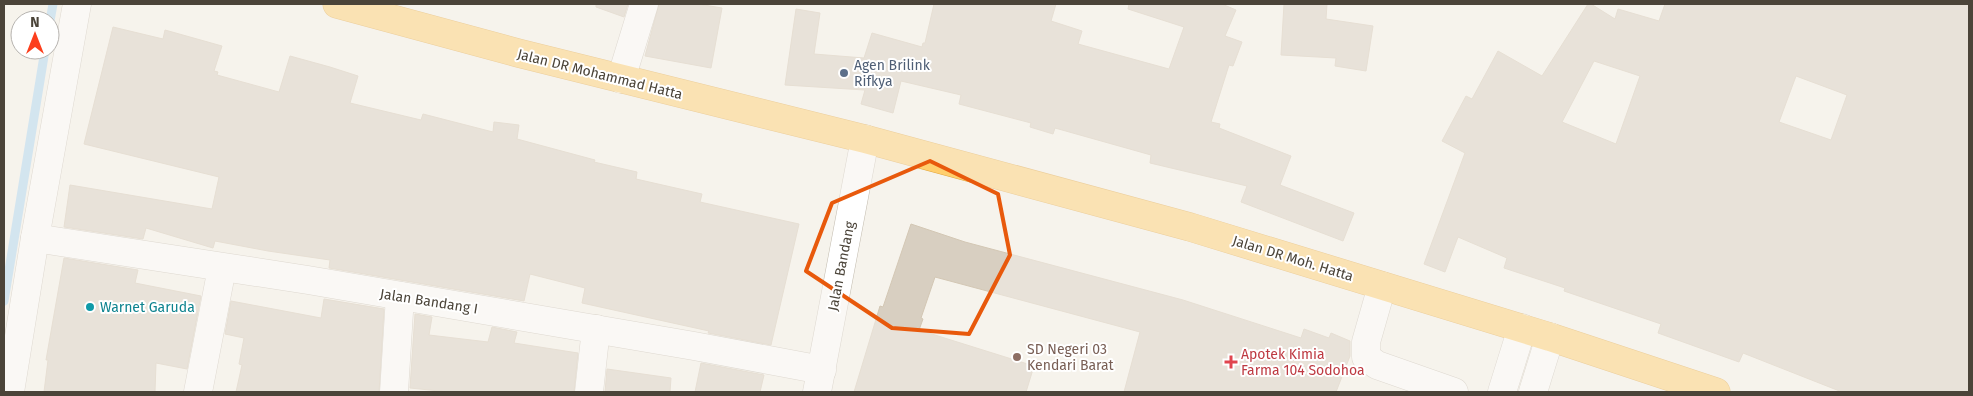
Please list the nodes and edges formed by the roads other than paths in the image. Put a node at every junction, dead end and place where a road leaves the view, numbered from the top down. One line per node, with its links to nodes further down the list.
1 (77, 4): 6 (street)
2 (337, 4): 4 (highway, Jalan DR Mohammad Hatta)
3 (644, 4): 4 (street)
4 (621, 79): 5 (highway, Jalan DR Mohammad Hatta)
5 (865, 139): 8 (highway, Jalan DR Moh. Hatta); 13 (street, Jalan Bandang)
6 (35, 238): 7 (street, Jalan Bandang I); 14 (street)
7 (222, 268): 9 (street, Jalan Bandang I); 15 (street)
8 (1382, 286): 10 (highway, Jalan DR Moh. Hatta); 18 (street)
9 (400, 296): 11 (street, Jalan Bandang I); 16 (street)
10 (1522, 328): 12 (highway, Jalan DR Moh. Hatta); 19 (street)
11 (596, 329): 13 (street, Jalan Bandang I); 17 (street)
12 (1550, 337): 20 (street); 21 (highway, Jalan DR Moh. Hatta)
13 (819, 381)
14 (10, 392)
15 (198, 392)
16 (394, 392)
17 (589, 392)
18 (1454, 392)
19 (1502, 392)
20 (1533, 392)
21 (1716, 392)

